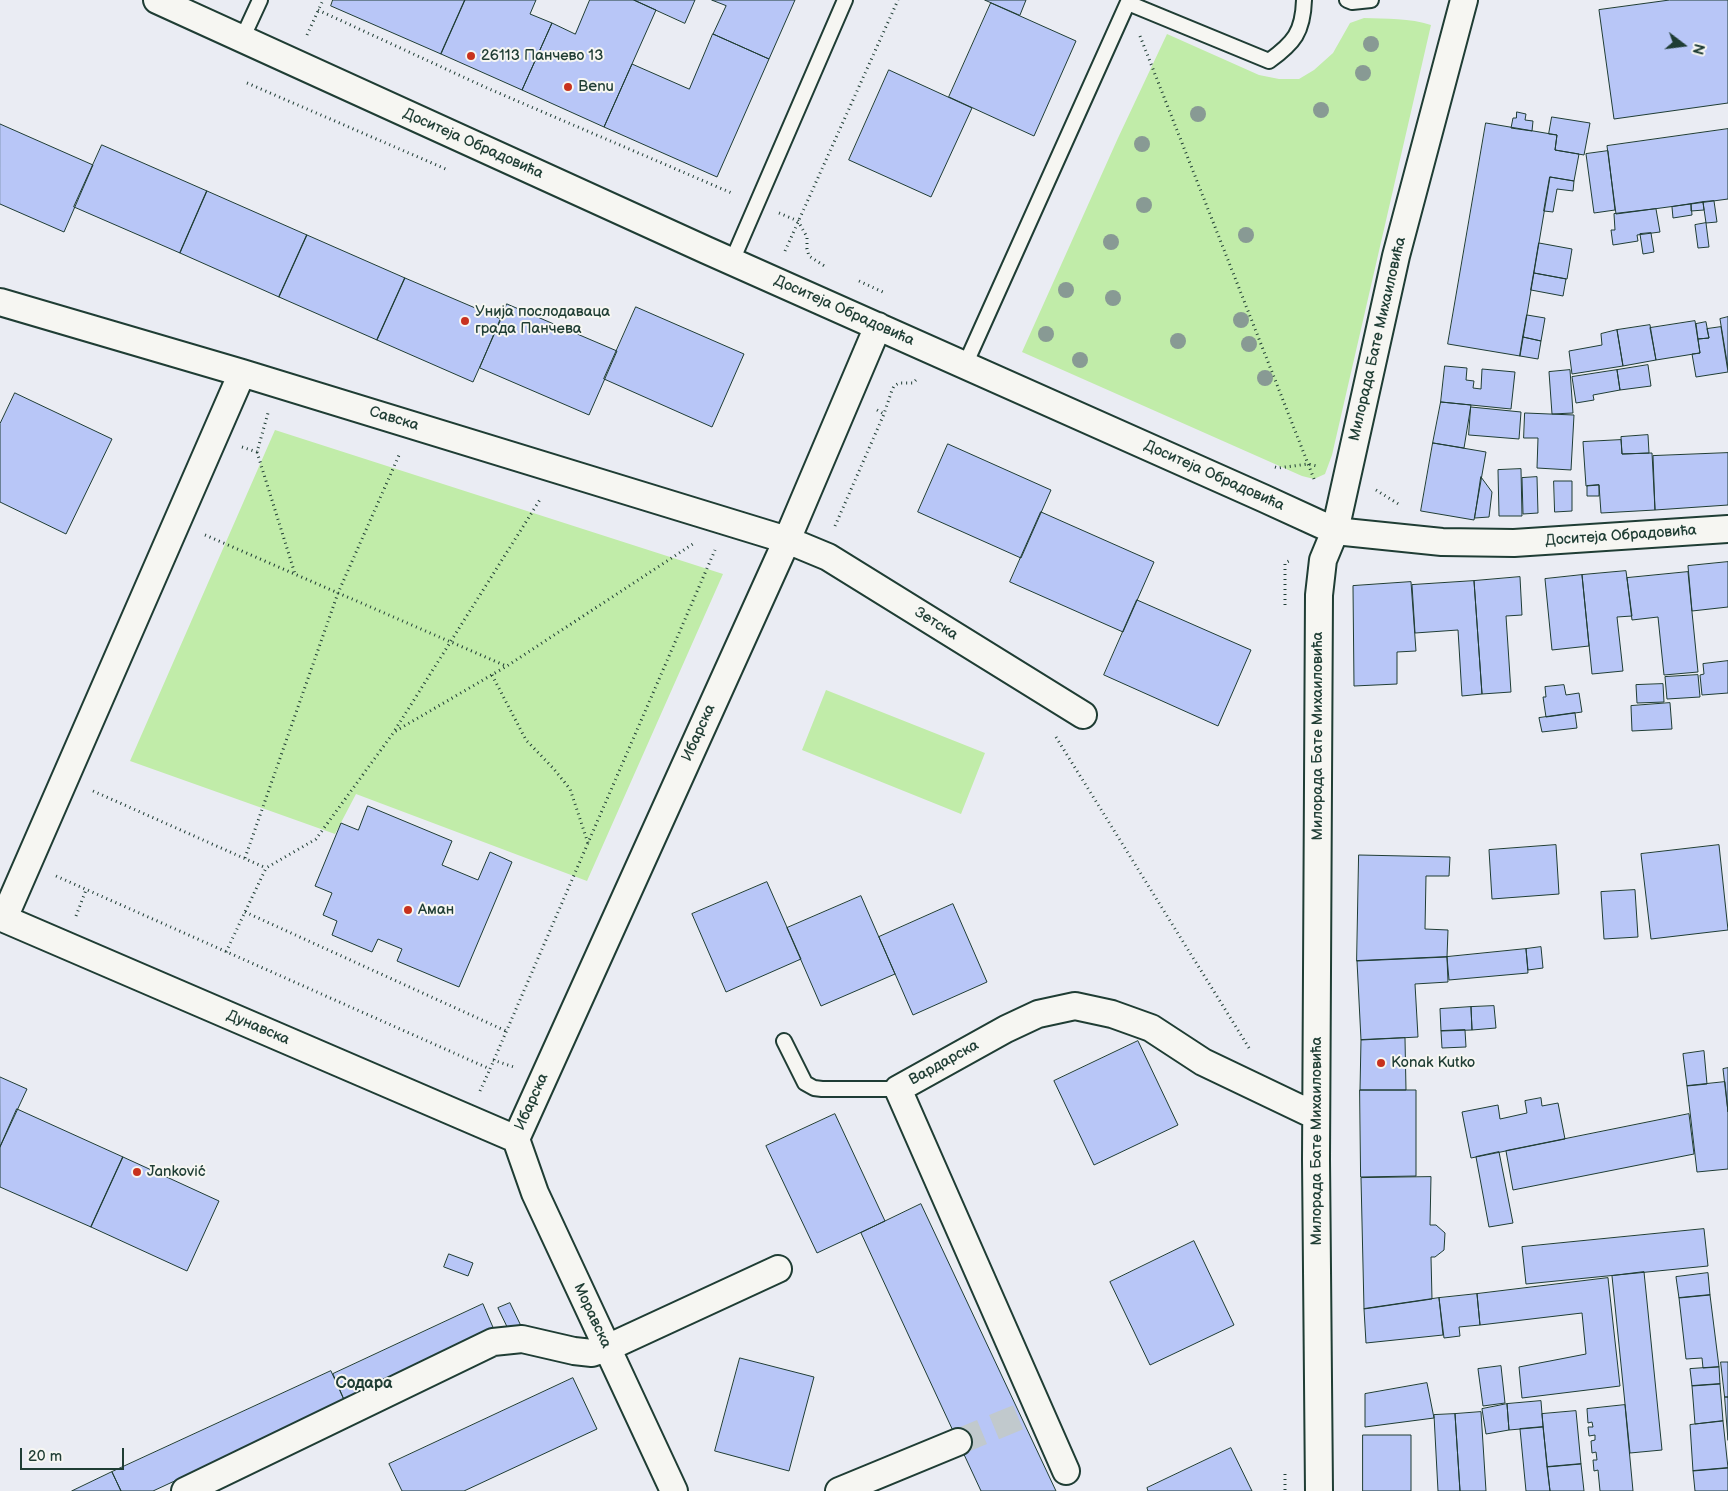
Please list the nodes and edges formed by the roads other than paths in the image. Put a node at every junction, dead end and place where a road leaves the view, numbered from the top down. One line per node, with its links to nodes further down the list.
1 (157, 0): 9 (street, Доситеја Обрадовића)
2 (260, 0): 9 (lane)
3 (845, 0): 10 (lane)
4 (1304, 0): 8 (lane)
5 (1347, 0): 6 (lane)
6 (1370, 0)
7 (1464, 0): 16 (street, Милорада Бате Михаиловића)
8 (1128, 2): 13 (lane)
9 (242, 39): 10 (street, Доситеја Обрадовића)
10 (732, 261): 12 (street, Доситеја Обрадовића)
11 (0, 302): 14 (street, Савска)
12 (878, 326): 13 (street, Доситеја Обрадовића); 17 (street, Ибарска)
13 (965, 365): 16 (street, Доситеја Обрадовића)
14 (242, 373): 17 (street, Савска); 19 (street)
15 (1728, 529): 16 (street, Доситеја Обрадовића)
16 (1335, 531): 22 (street, Милорада Бате Михаиловића)
17 (787, 540): 18 (street, Зетска); 23 (street, Ибарска)
18 (1082, 715)
19 (2, 918): 23 (street, Дунавска)
20 (784, 1041): 21 (lane)
21 (898, 1089): 22 (street, Вардарска); 27 (street, Вардарска)
22 (1316, 1116): 31 (street, Милорада Бате Михаиловића)
23 (516, 1138): 25 (street, Моравска)
24 (778, 1268): 25 (street)
25 (607, 1348): 28 (street); 29 (street, Моравска)
26 (958, 1442): 30 (street)
27 (1066, 1471)
28 (185, 1491)
29 (674, 1491)
30 (839, 1491)
31 (1319, 1491)

